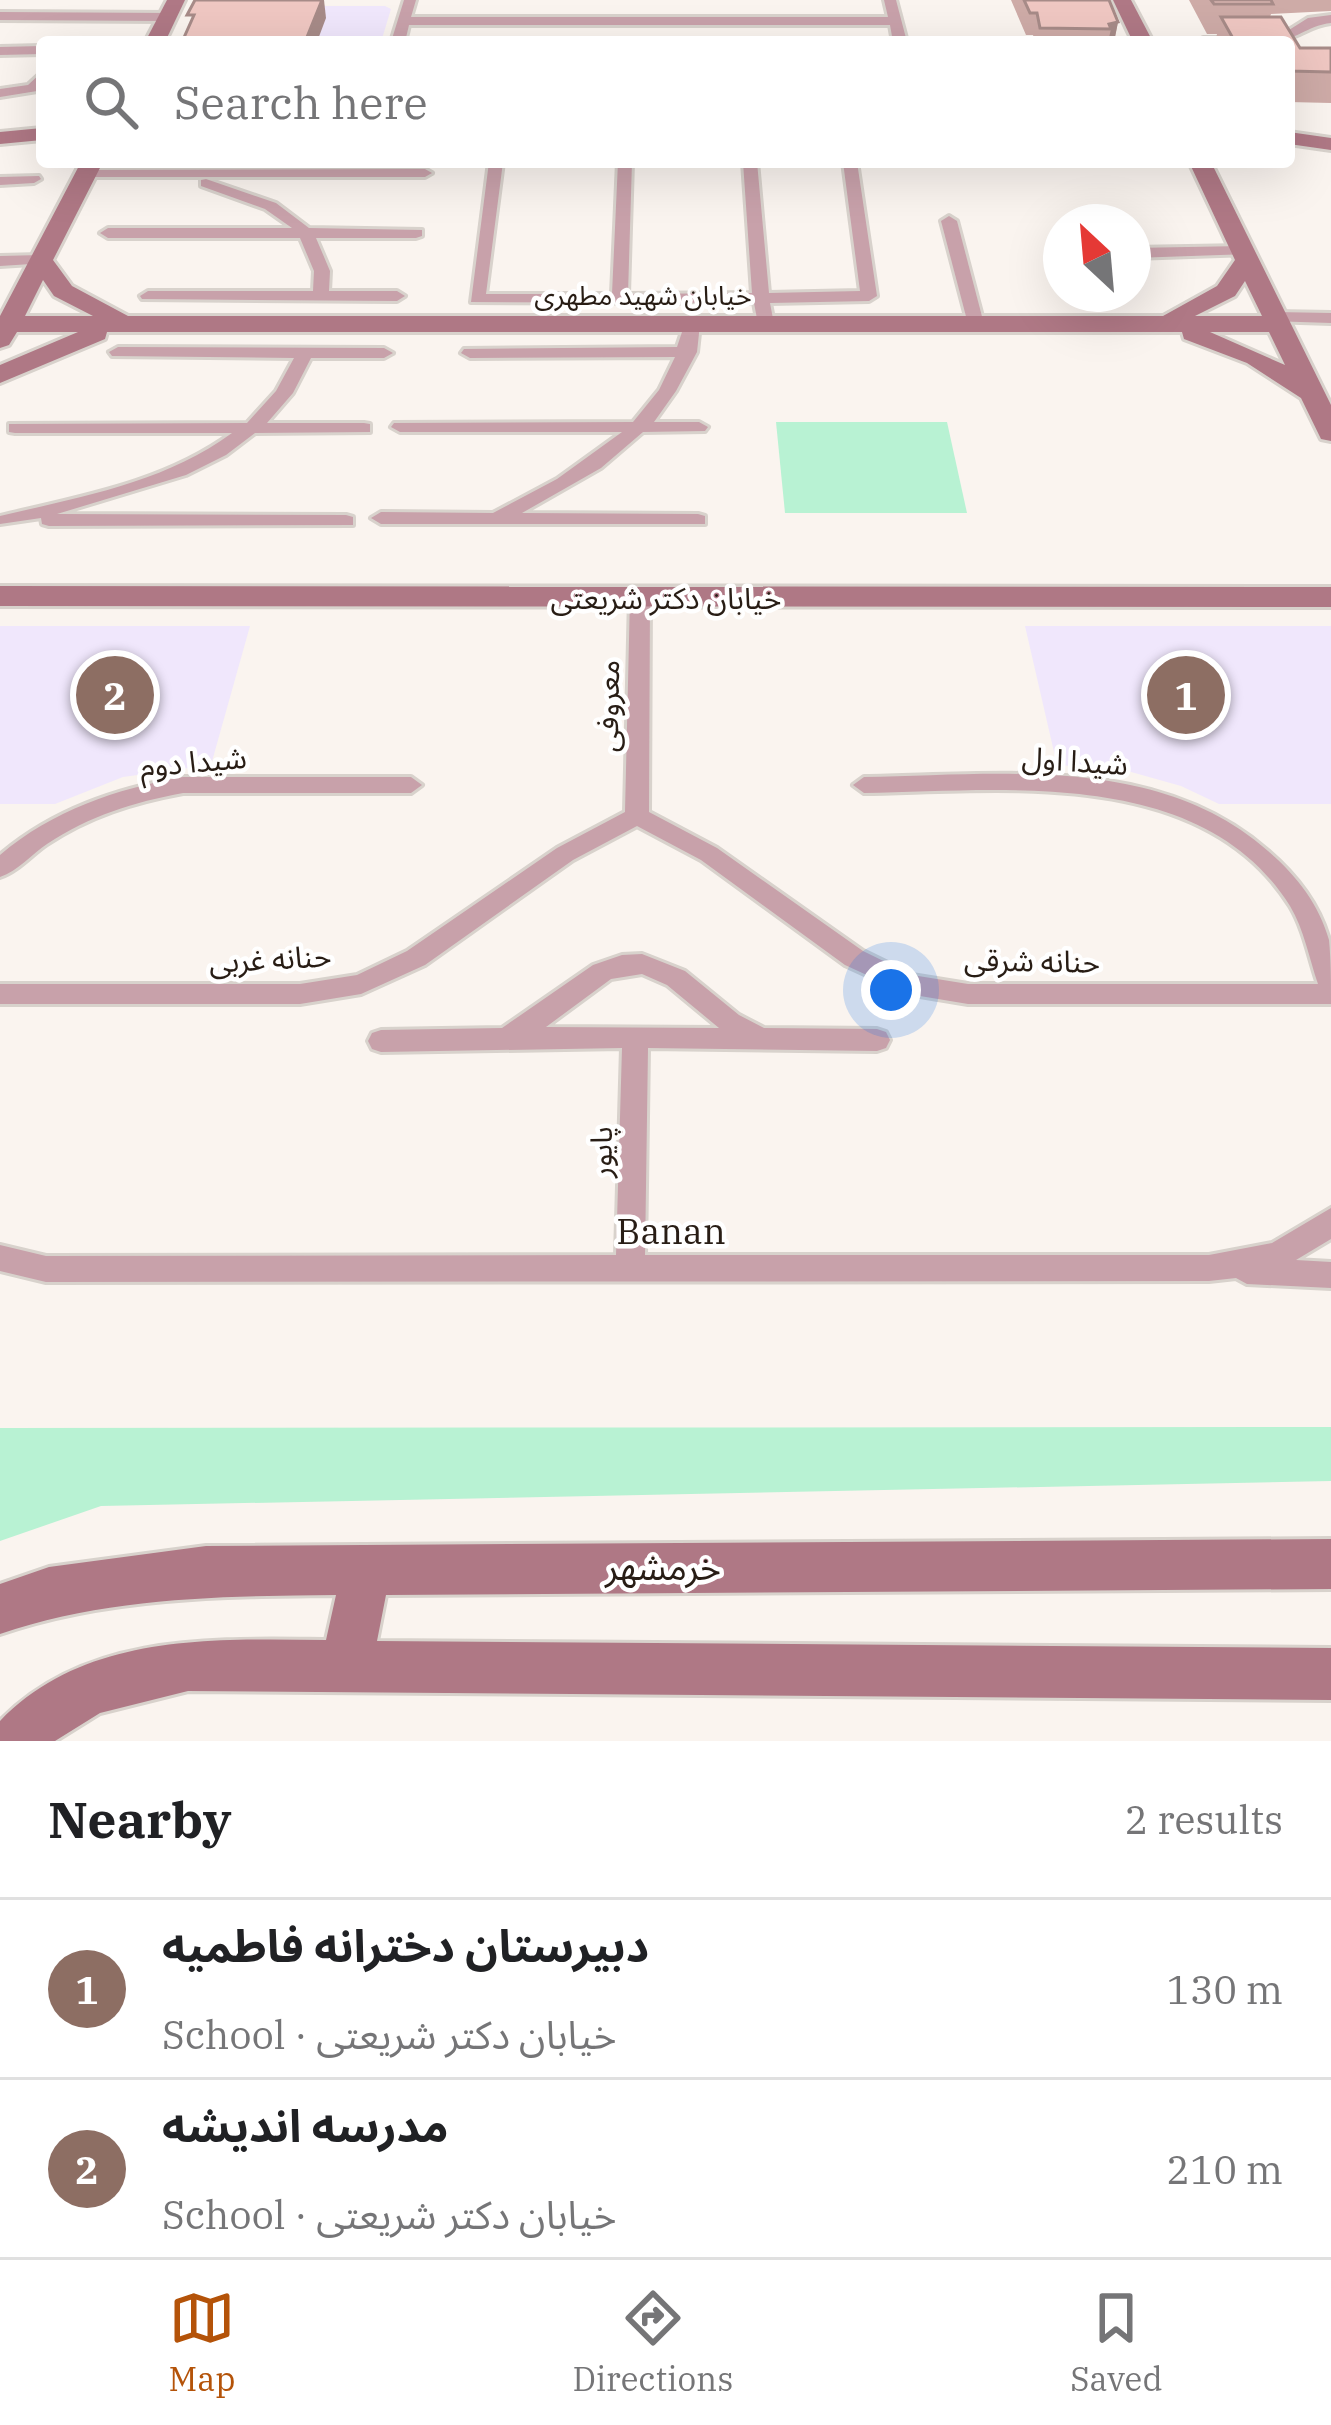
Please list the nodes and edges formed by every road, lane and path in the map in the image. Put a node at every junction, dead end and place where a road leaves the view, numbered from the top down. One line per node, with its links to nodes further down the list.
1 (410, 0): 7 (street)
2 (890, 0): 8 (street)
3 (1122, 0): 12 (street)
4 (172, 8): 5 (street); 9 (street)
5 (0, 16)
6 (1331, 19): 13 (street)
7 (404, 21): 8 (street); 10 (street)
8 (895, 21): 11 (street)
9 (158, 36)
10 (400, 36)
11 (899, 36)
12 (1140, 36)
13 (1288, 36)
14 (36, 50): 15 (street)
15 (0, 51)
16 (36, 83): 17 (street)
17 (0, 93)
18 (36, 135): 19 (street)
19 (0, 138)
20 (1295, 139): 21 (street)
21 (1331, 144)
22 (89, 168): 28 (street); 40 (street)
23 (495, 168): 45 (street)
24 (625, 168): 45 (street)
25 (751, 168): 46 (street)
26 (851, 168): 46 (street)
27 (1203, 168): 39 (street)
28 (163, 173): 29 (street); 33 (street)
29 (257, 173): 30 (street); 33 (street)
30 (425, 173)
31 (34, 178): 32 (street)
32 (0, 181)
33 (242, 191): 36 (street)
34 (950, 221): 51 (street)
35 (108, 233): 36 (street)
36 (306, 233): 37 (street); 43 (street)
37 (416, 233)
38 (1151, 253): 39 (street)
39 (1245, 255): 48 (street); 52 (street)
40 (41, 260): 41 (street); 49 (street); 53 (street)
41 (0, 261)
42 (148, 296): 43 (street)
43 (321, 296): 44 (street)
44 (397, 296)
45 (620, 297): 46 (street)
46 (764, 311): 50 (street, خیابان شهید مطهری); 51 (street, خیابان شهید مطهری)
47 (1331, 317): 48 (street)
48 (1276, 320): 52 (street, خیابان شهید مطهری); 60 (street)
49 (138, 324): 50 (street, خیابان شهید مطهری); 53 (street, خیابان شهید مطهری); 59 (street)
50 (692, 324): 56 (street)
51 (976, 324): 52 (street, خیابان شهید مطهری)
52 (1148, 324): 60 (street)
53 (4, 332)
54 (118, 352): 55 (street)
55 (305, 352): 57 (street); 65 (street)
56 (688, 352): 58 (street); 62 (street)
57 (384, 353)
58 (470, 353)
59 (0, 375)
60 (1312, 395): 67 (street)
61 (400, 427): 62 (street)
62 (640, 427): 63 (street); 69 (street)
63 (699, 427)
64 (15, 428): 65 (street)
65 (248, 428): 66 (street); 68 (street)
66 (364, 428)
67 (1331, 434)
68 (122, 494): 73 (street); 74 (street)
69 (544, 494): 71 (street); 72 (street)
70 (381, 518): 71 (street)
71 (495, 519): 72 (street)
72 (568, 519): 75 (street)
73 (3, 520): 74 (street)
74 (136, 520): 76 (street)
75 (698, 520)
76 (346, 521)
77 (0, 596): 78 (street, خیابان دکتر شریعتی)
78 (640, 597): 79 (street, خیابان دکتر شریعتی); 82 (street, معروفی)
79 (1331, 597)
80 (411, 785): 83 (street, شیدا دوم)
81 (864, 785): 84 (street, شیدا اول)
82 (638, 816): 84 (street, حنانه شرقی); 85 (street, حنانه غربی)
83 (0, 868)
84 (1331, 990)
85 (0, 994)
86 (547, 1016): 87 (street); 88 (street); 91 (street)
87 (719, 1016): 90 (street); 92 (street)
88 (575, 1037): 89 (street); 91 (street)
89 (635, 1037): 90 (street); 99 (street, پایور)
90 (690, 1037): 92 (street)
91 (496, 1040): 94 (street)
92 (769, 1040): 93 (street)
93 (877, 1040)
94 (381, 1041)
95 (1331, 1221): 97 (street, Banan)
96 (0, 1258): 98 (street, Banan)
97 (1209, 1268): 99 (street, Banan); 101 (street)
98 (46, 1269): 99 (street, Banan); 100 (street)
99 (630, 1269)
100 (0, 1273)
101 (1331, 1275)
102 (1331, 1564): 103 (street, خرمشهر)
103 (367, 1568): 104 (street, خرمشهر); 105 (street)
104 (0, 1609)
105 (346, 1669): 106 (street); 107 (street)
106 (1331, 1674)
107 (18, 1741)

